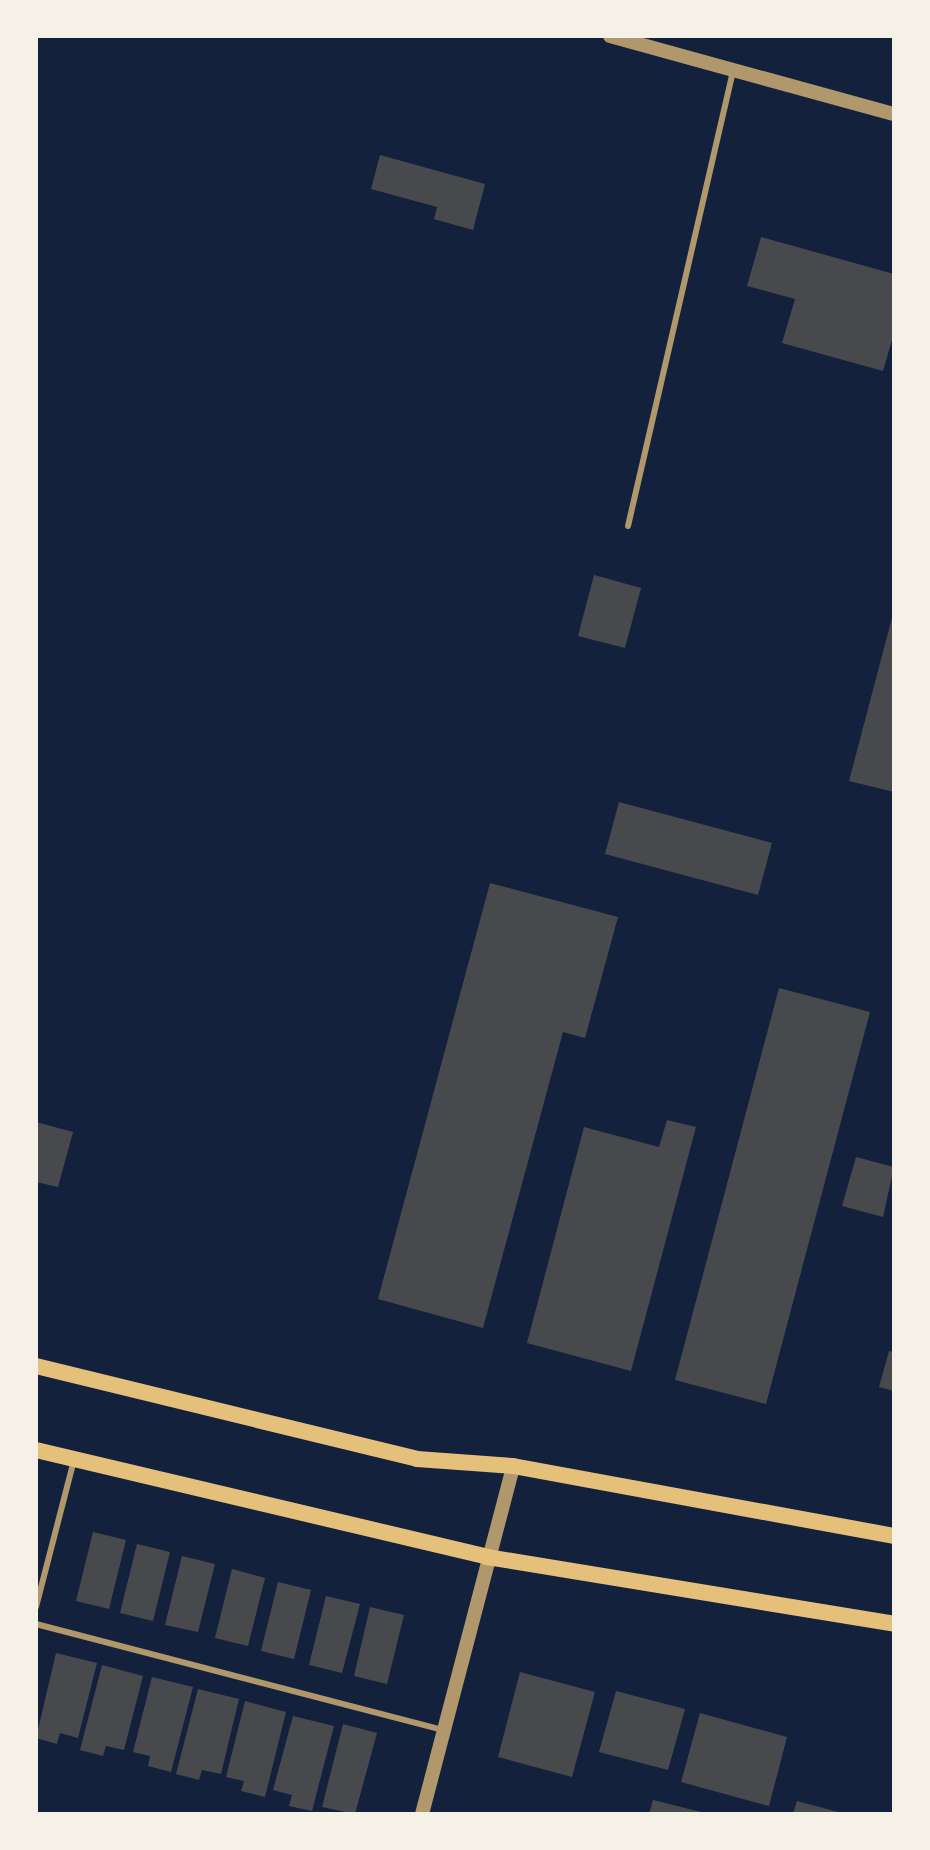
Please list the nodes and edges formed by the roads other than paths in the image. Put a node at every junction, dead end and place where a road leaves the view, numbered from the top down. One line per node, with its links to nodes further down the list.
1 (610, 36): 2 (street)
2 (733, 70): 3 (street); 4 (lane)
3 (894, 114)
4 (628, 526)
5 (36, 1366): 8 (main road)
6 (36, 1450): 7 (main road)
7 (74, 1459): 10 (main road); 11 (lane)
8 (513, 1466): 9 (main road); 10 (street)
9 (894, 1536)
10 (487, 1557): 13 (main road); 14 (street)
11 (36, 1607)
12 (36, 1624): 14 (lane)
13 (894, 1624)
14 (443, 1730): 15 (street)
15 (422, 1814)

